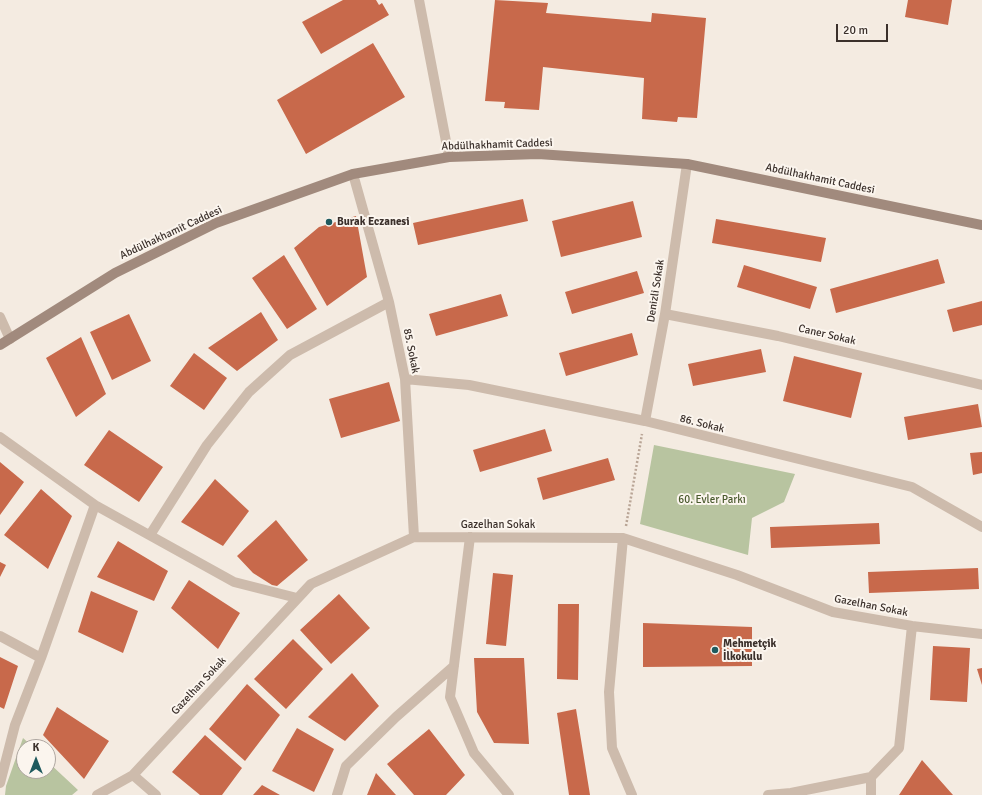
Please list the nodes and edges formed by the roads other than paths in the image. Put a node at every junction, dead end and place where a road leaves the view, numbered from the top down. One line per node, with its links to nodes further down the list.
1 (418, 0): 2 (street)
2 (449, 157): 3 (main road, Abdülhakhamit Caddesi); 4 (main road, Abdülhakhamit Caddesi)
3 (688, 164): 5 (main road, Abdülhakhamit Caddesi); 7 (street, Denizli Sokak)
4 (353, 174): 6 (street, 85. Sokak); 9 (main road, Abdülhakhamit Caddesi)
5 (982, 226)
6 (389, 302): 11 (street, 85. Sokak); 17 (street)
7 (665, 314): 12 (street, Caner Sokak); 13 (street, Denizli Sokak)
8 (0, 317): 9 (street)
9 (10, 339): 10 (main road, Abdülhakhamit Caddesi)
10 (0, 345)
11 (404, 379): 13 (street, 86. Sokak); 18 (street, 85. Sokak)
12 (982, 385)
13 (644, 421): 16 (street, 86. Sokak)
14 (0, 437): 15 (street)
15 (95, 505): 17 (street); 25 (street)
16 (982, 527)
17 (150, 535): 21 (street)
18 (414, 537): 19 (street, Gazelhan Sokak); 21 (street, Gazelhan Sokak)
19 (470, 537): 20 (street, Gazelhan Sokak); 26 (street)
20 (623, 538): 22 (street, Gazelhan Sokak); 34 (street)
21 (297, 598): 27 (street, Gazelhan Sokak)
22 (912, 626): 23 (street, Gazelhan Sokak); 28 (street)
23 (982, 634)
24 (0, 636): 25 (street)
25 (41, 658): 29 (street)
26 (454, 666): 32 (street); 33 (street)
27 (133, 775): 30 (street, Gazelhan Sokak); 31 (street)
28 (871, 778): 35 (street); 36 (street)
29 (0, 783)
30 (98, 795)
31 (156, 795)
32 (337, 795)
33 (509, 795)
34 (632, 795)
35 (768, 795)
36 (871, 795)

